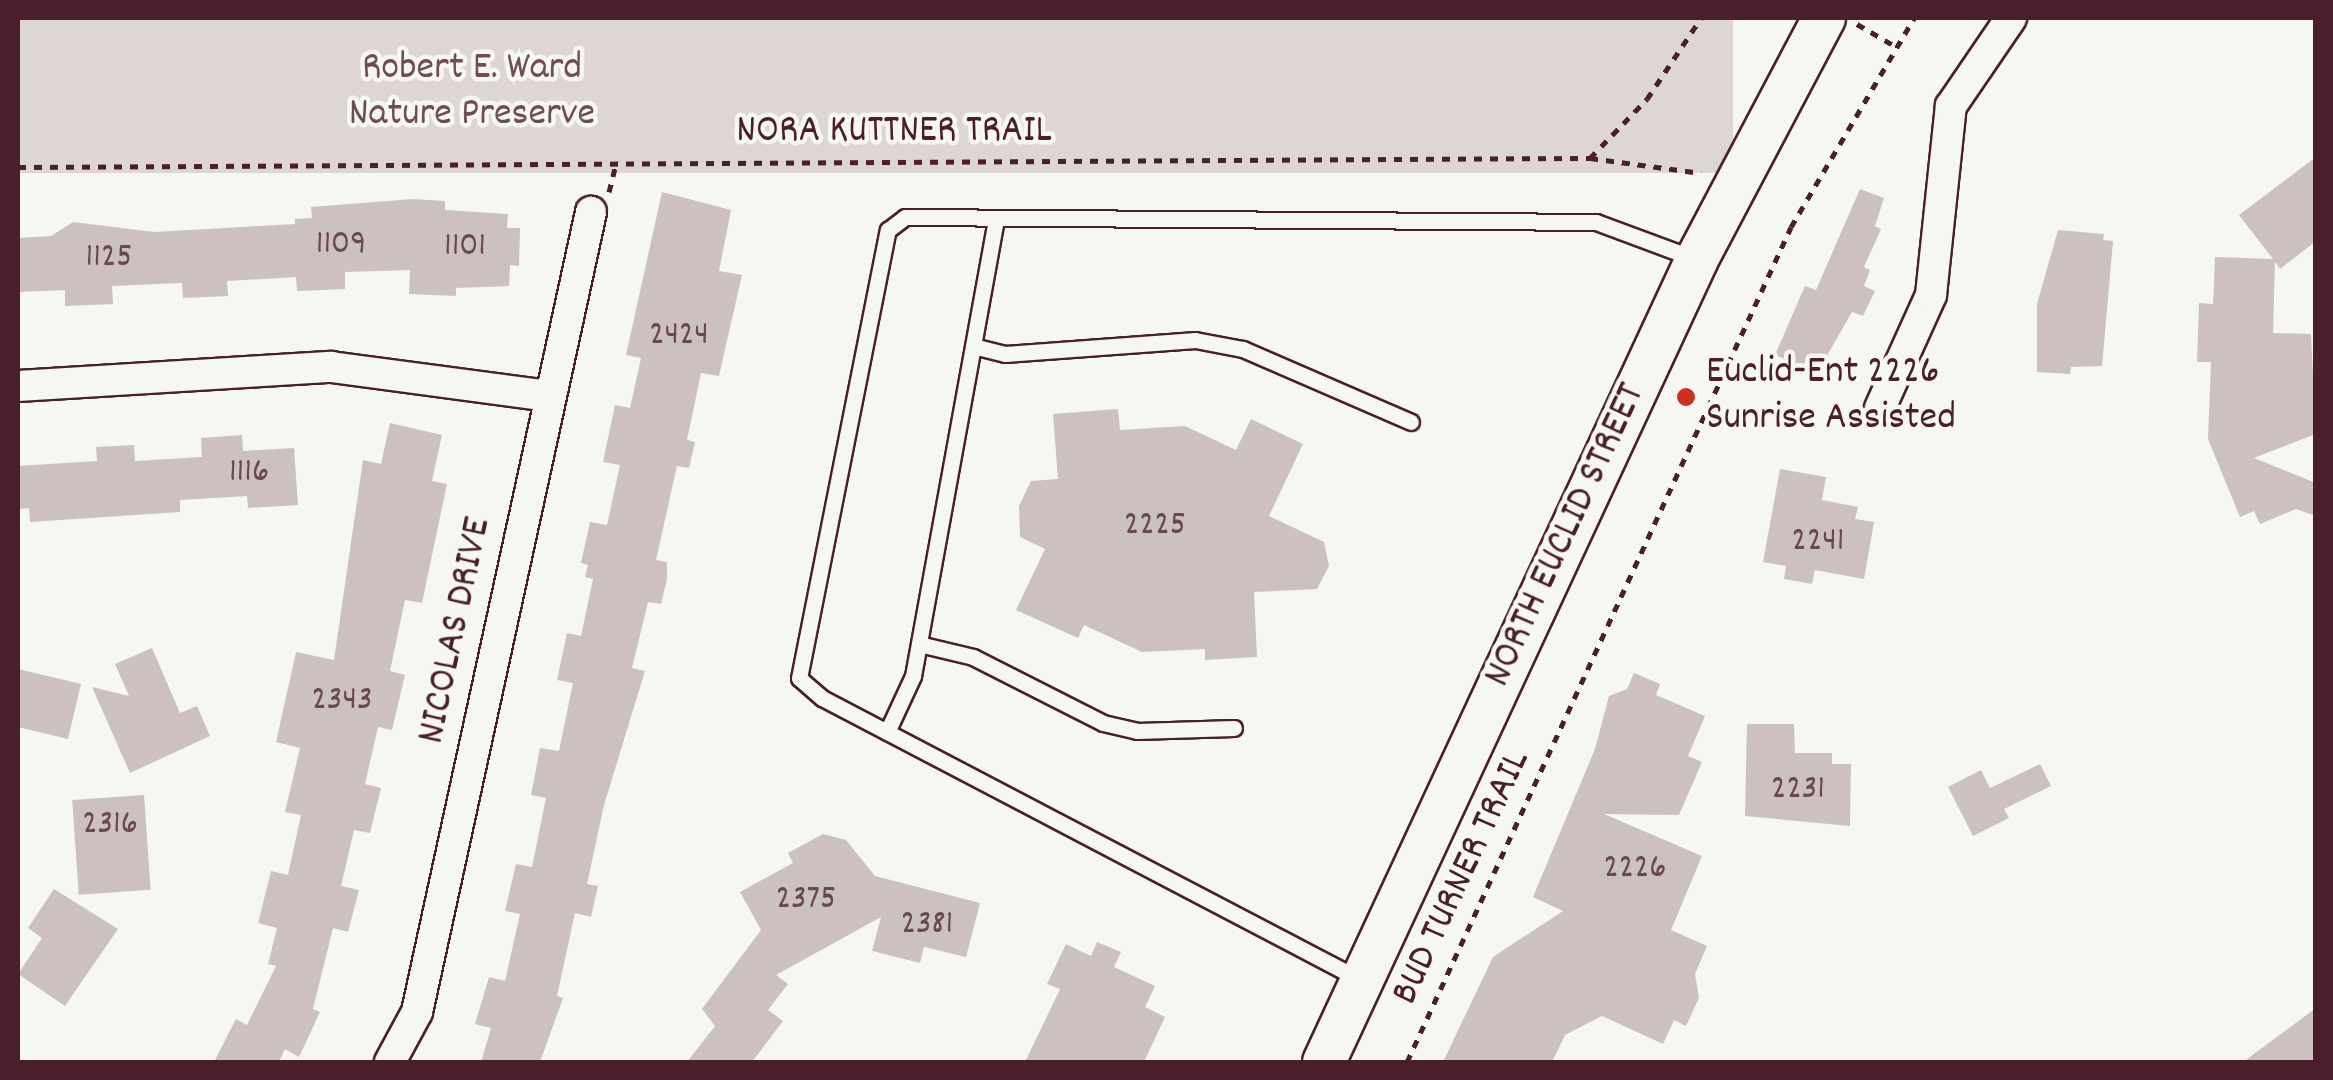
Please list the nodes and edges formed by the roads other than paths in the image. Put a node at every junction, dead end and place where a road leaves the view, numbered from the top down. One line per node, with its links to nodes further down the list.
1 (1824, 18): 5 (main road, NORTH EUCLID STREET)
2 (2011, 18): 9 (street)
3 (592, 212): 8 (street, NICOLAS DRIVE)
4 (996, 218): 5 (lane); 6 (lane); 13 (lane)
5 (1697, 259): 14 (main road, NORTH EUCLID STREET)
6 (973, 346): 10 (lane); 11 (lane)
7 (18, 386): 8 (street)
8 (548, 396): 15 (street, NICOLAS DRIVE)
9 (1880, 408)
10 (1411, 422)
11 (919, 644): 12 (lane); 13 (lane)
12 (1234, 728)
13 (887, 732): 14 (lane)
14 (1362, 981): 16 (main road, NORTH EUCLID STREET)
15 (390, 1062)
16 (1324, 1062)

